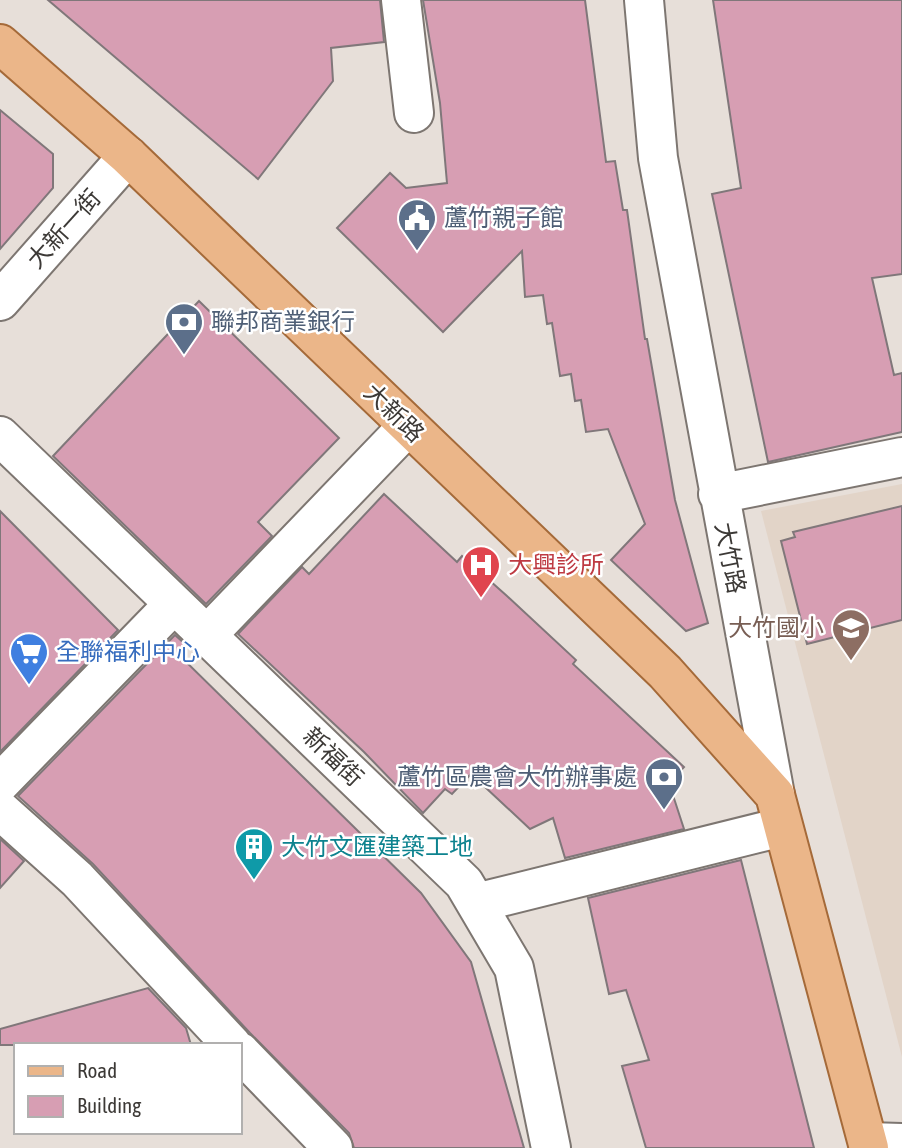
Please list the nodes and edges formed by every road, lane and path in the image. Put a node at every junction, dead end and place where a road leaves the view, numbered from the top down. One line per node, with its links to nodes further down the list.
1 (401, 0): 4 (street)
2 (644, 0): 10 (street, 大竹路)
3 (0, 44): 5 (main road, 大新路)
4 (414, 113)
5 (128, 156): 6 (street, 大新一街); 7 (main road, 大新路)
6 (0, 301)
7 (408, 426): 12 (street); 15 (main road, 大新路)
8 (0, 436): 11 (street, 新福街)
9 (902, 457): 10 (street)
10 (718, 494): 15 (street, 大竹路)
11 (174, 604): 12 (street, 新福街); 13 (street)
12 (207, 635): 16 (street, 新福街)
13 (0, 783)
14 (0, 810): 17 (street)
15 (778, 811): 16 (street); 19 (main road, 大竹路)
16 (476, 903): 21 (street, 新福街)
17 (230, 1043)
18 (242, 1054): 20 (street)
19 (880, 1144)
20 (334, 1148)
21 (551, 1148)

